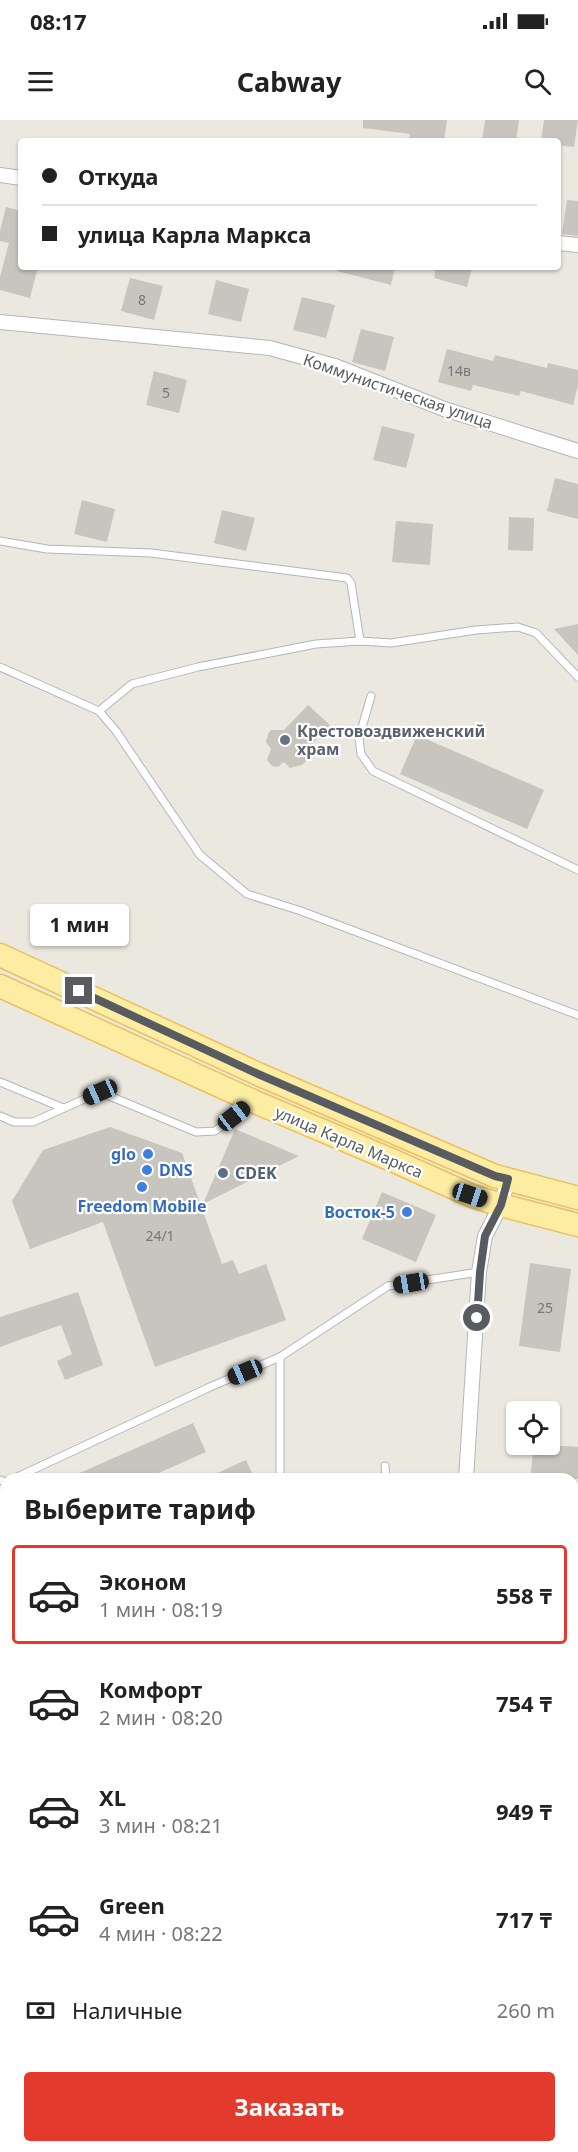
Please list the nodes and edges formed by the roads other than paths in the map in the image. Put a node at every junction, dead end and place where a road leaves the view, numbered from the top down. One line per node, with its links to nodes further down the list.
1 (0, 175): 2 (street)
2 (18, 178)
3 (561, 243): 4 (street)
4 (578, 245)
5 (0, 322): 6 (street, Коммунистическая улица)
6 (578, 451)
7 (0, 541): 8 (lane)
8 (360, 641): 10 (lane); 12 (lane)
9 (0, 667): 12 (lane)
10 (578, 677)
11 (371, 696): 13 (lane)
12 (99, 711): 16 (lane)
13 (578, 870)
14 (0, 955): 21 (main road, улица Карла Маркса)
15 (0, 986): 18 (main road, улица Карла Маркса)
16 (578, 1015)
17 (0, 1082): 19 (lane)
18 (253, 1101): 19 (lane); 23 (main road, улица Карла Маркса)
19 (63, 1108): 20 (lane)
20 (0, 1116)
21 (508, 1179): 22 (main road, улица Карла Маркса); 23 (street)
22 (578, 1198)
23 (501, 1205): 24 (main road, улица Карла Маркса); 25 (street)
24 (578, 1225)
25 (480, 1272): 26 (lane); 31 (street)
26 (280, 1357): 28 (lane); 29 (lane)
27 (385, 1467): 30 (lane)
28 (26, 1473)
29 (280, 1473)
30 (386, 1473)
31 (466, 1473)

